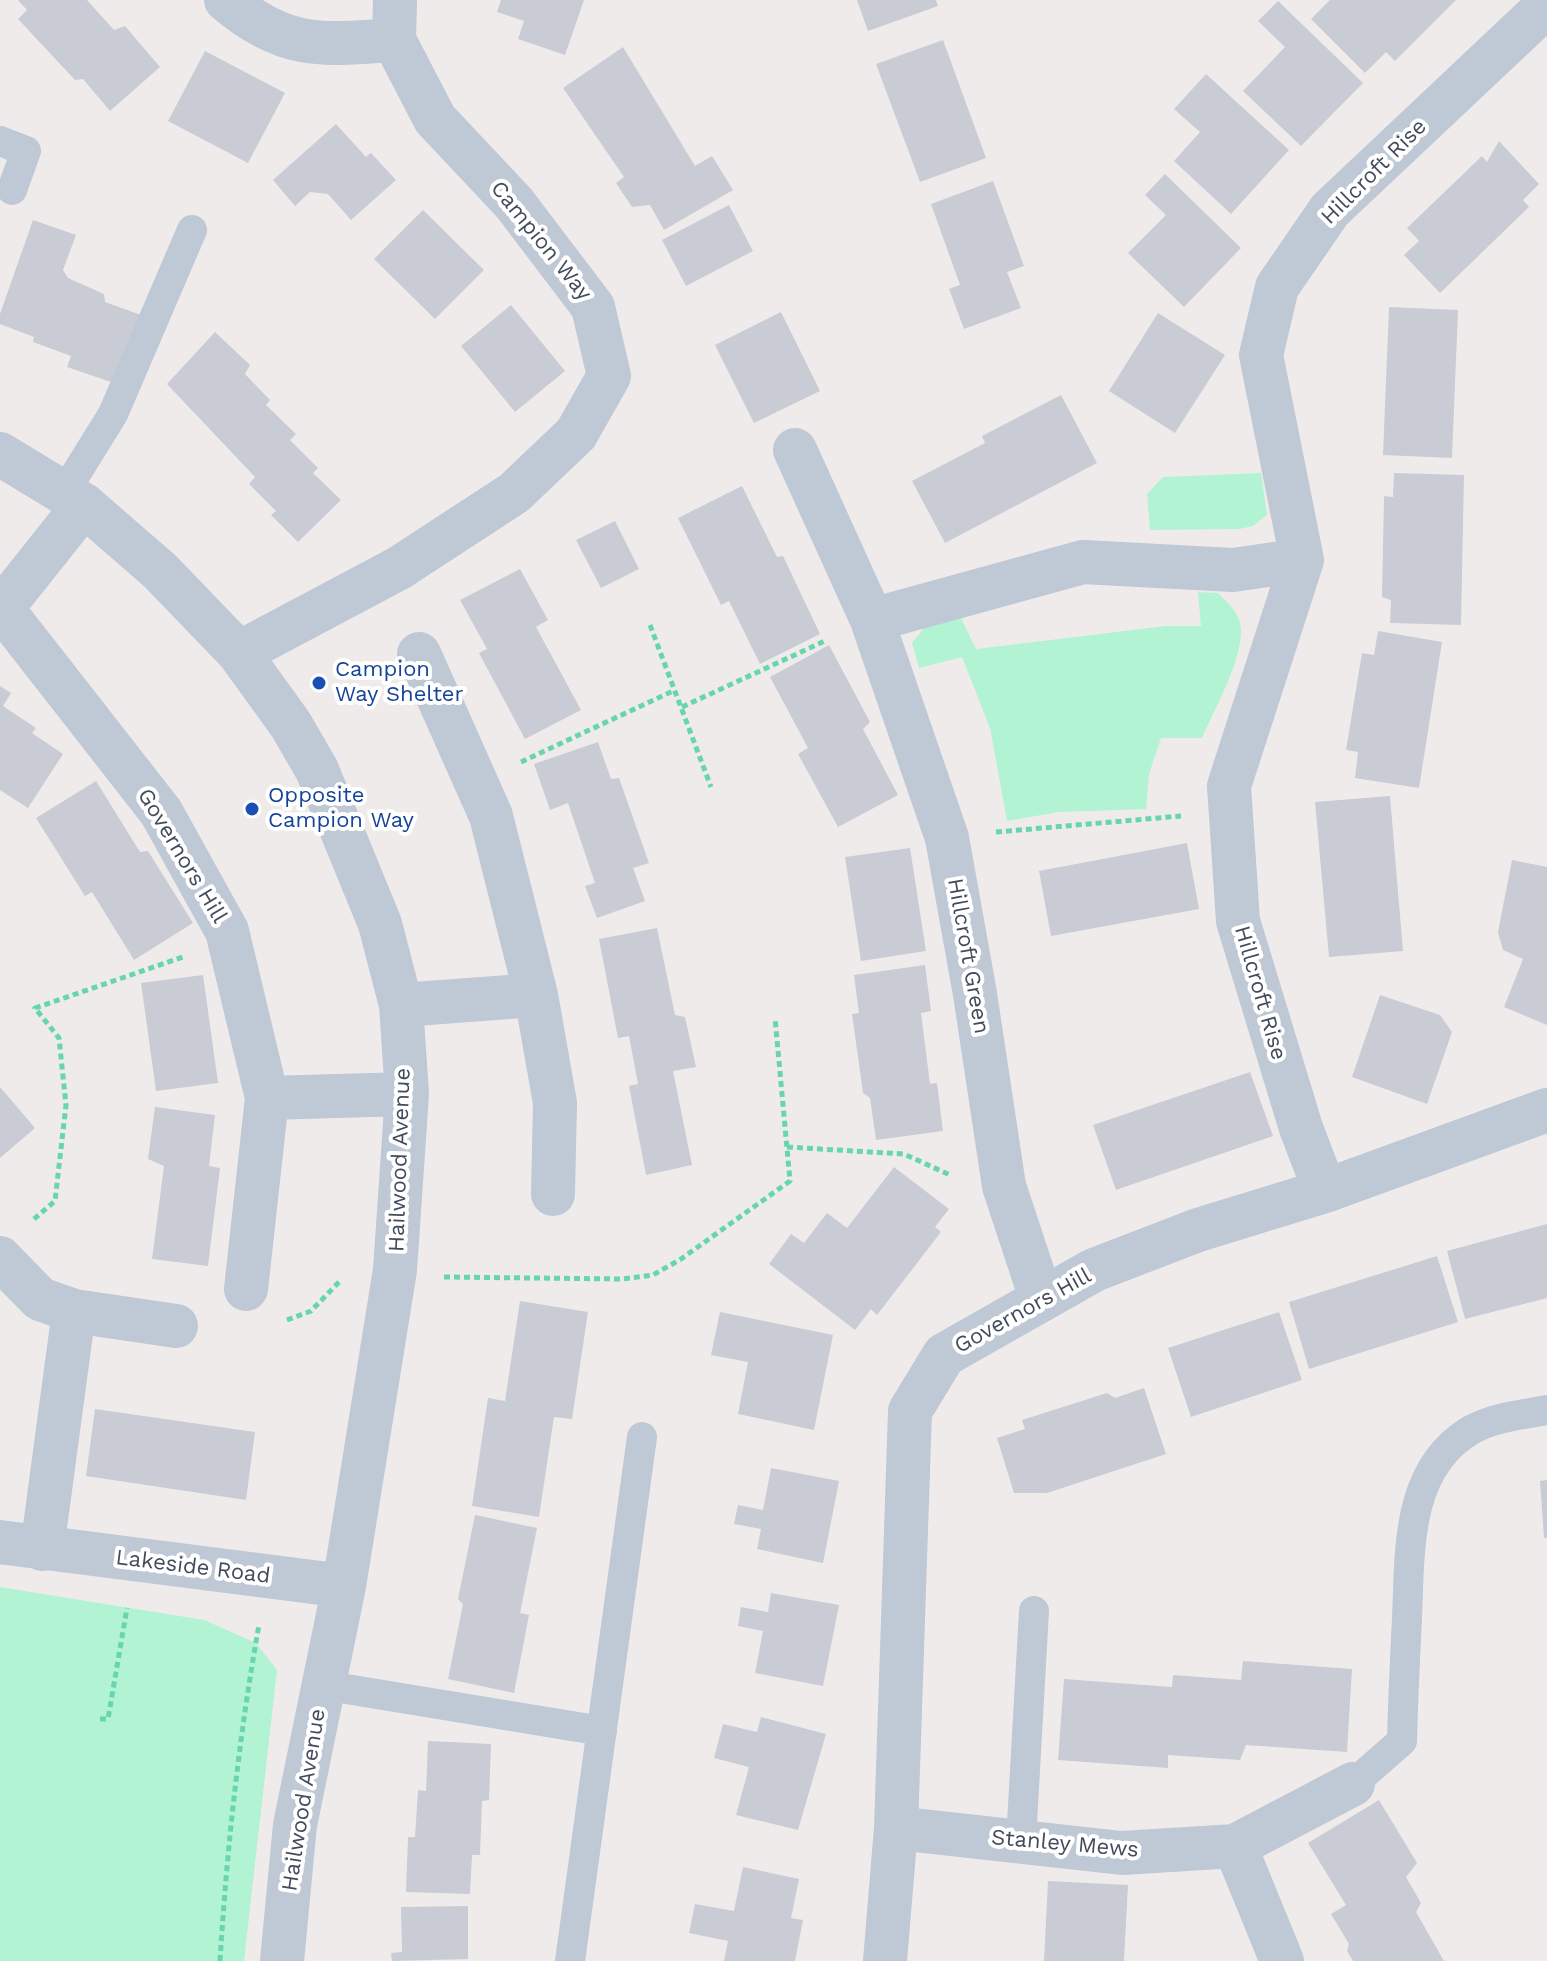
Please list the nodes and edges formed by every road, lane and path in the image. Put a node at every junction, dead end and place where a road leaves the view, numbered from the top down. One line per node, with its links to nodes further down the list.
1 (226, 0): 3 (street)
2 (1547, 9): 10 (street, Hillcroft Rise)
3 (394, 20): 14 (street, Campion Way)
4 (0, 141): 5 (lane)
5 (12, 190)
6 (192, 230): 9 (lane)
7 (795, 450): 12 (street, Hillcroft Green)
8 (0, 454): 9 (street, Hailwood Avenue)
9 (74, 499): 11 (street, Governors Hill); 14 (street, Hailwood Avenue)
10 (1302, 560): 12 (street); 20 (street, Hillcroft Rise)
11 (1, 607): 22 (street, Governors Hill)
12 (872, 620): 17 (path); 21 (street, Hillcroft Green)
13 (650, 625): 16 (path)
14 (239, 653): 24 (street, Hailwood Avenue)
15 (419, 654): 18 (street)
16 (675, 690): 17 (path); 18 (path)
17 (682, 707): 19 (path)
18 (477, 783): 23 (street)
19 (711, 787)
20 (1230, 814): 21 (path); 31 (street, Hillcroft Rise)
21 (947, 838): 36 (street, Hillcroft Green)
22 (227, 931): 27 (street, Governors Hill); 33 (path)
23 (536, 995): 24 (street); 32 (street)
24 (401, 1005): 26 (street, Hailwood Avenue)
25 (775, 1018): 29 (path)
26 (407, 1094): 27 (street); 45 (street, Hailwood Avenue)
27 (267, 1098): 35 (street, Governors Hill)
28 (1547, 1110): 31 (street, Governors Hill)
29 (787, 1147): 30 (path); 34 (path)
30 (954, 1177)
31 (1325, 1191): 36 (street, Governors Hill)
32 (553, 1194)
33 (11, 1244): 37 (street)
34 (448, 1277)
35 (246, 1289)
36 (1041, 1298): 51 (street, Governors Hill)
37 (74, 1311): 38 (street); 42 (street)
38 (176, 1326)
39 (1547, 1410): 50 (lane)
40 (642, 1437): 49 (lane)
41 (0, 1542): 42 (street, Lakeside Road)
42 (42, 1549): 43 (street, Lakeside Road)
43 (135, 1560): 44 (street, Lakeside Road); 48 (path)
44 (268, 1575): 45 (street, Lakeside Road); 54 (path)
45 (344, 1586): 47 (street, Hailwood Avenue)
46 (1034, 1611): 52 (lane)
47 (322, 1685): 49 (lane); 55 (street, Hailwood Avenue)
48 (100, 1719)
49 (602, 1731): 56 (lane)
50 (1353, 1784): 53 (street, Stanley Mews)
51 (896, 1828): 52 (street, Stanley Mews); 57 (street, Governors Hill)
52 (1021, 1841): 53 (street, Stanley Mews)
53 (1235, 1846): 58 (street)
54 (220, 1961)
55 (282, 1961)
56 (570, 1961)
57 (885, 1961)
58 (1282, 1961)

